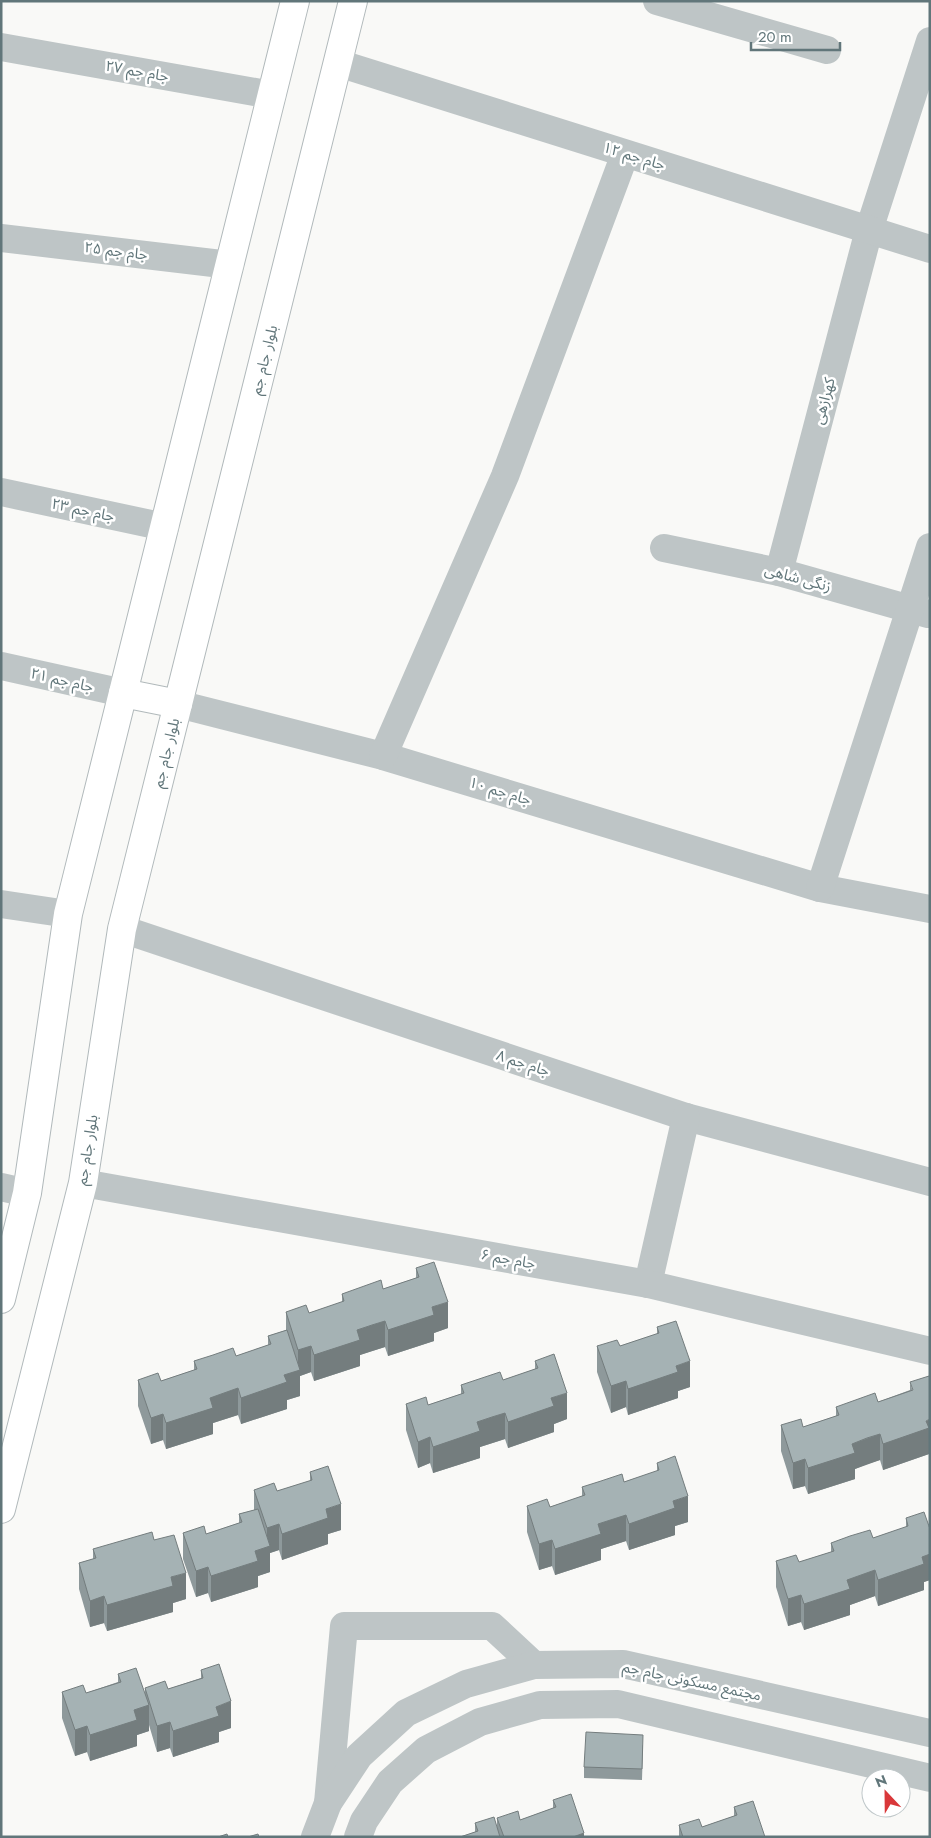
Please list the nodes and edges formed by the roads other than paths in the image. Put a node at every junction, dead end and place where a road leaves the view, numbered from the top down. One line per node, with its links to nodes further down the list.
1 (295, 1): 8 (main road)
2 (353, 1): 7 (main road, بلوار جام جم)
3 (658, 1): 6 (street)
4 (930, 41): 10 (street, کهرازهی)
5 (1, 46): 8 (street, جام جم ۲۷)
6 (827, 50)
7 (338, 63): 9 (street, جام جم ۱۲); 22 (main road, بلوار جام جم)
8 (272, 94): 13 (main road)
9 (625, 154): 10 (street, جام جم ۱۲); 23 (street)
10 (869, 230): 12 (street, جام جم ۱۲); 18 (street, کهرازهی)
11 (1, 238): 13 (street, جام جم ۲۵)
12 (930, 249)
13 (230, 265): 15 (main road)
14 (1, 492): 15 (street, جام جم ۲۳)
15 (165, 527): 21 (main road)
16 (930, 547): 19 (street)
17 (664, 548): 18 (street, زنگی شاهی)
18 (779, 572): 19 (street, زنگی شاهی)
19 (920, 613): 24 (street)
20 (1, 666): 21 (street, جام جم ۲۱)
21 (123, 693): 22 (main road); 27 (main road)
22 (178, 704): 23 (street, جام جم ۱۰); 28 (main road, بلوار جام جم)
23 (383, 756): 24 (street, جام جم ۱۰)
24 (820, 888): 26 (street, جام جم ۱۰)
25 (1, 904): 27 (street)
26 (930, 909)
27 (68, 914): 32 (main road)
28 (122, 929): 29 (street, جام جم ۸); 31 (main road, بلوار جام جم)
29 (686, 1117): 30 (street, جام جم ۸); 33 (street)
30 (930, 1182)
31 (83, 1183): 33 (street, جام جم ۶); 36 (main road, بلوار جام جم)
32 (14, 1190): 34 (main road)
33 (648, 1284): 35 (street, جام جم ۶)
34 (1, 1299)
35 (930, 1351)
36 (1, 1509)
37 (603, 1664): 38 (street, مجتمع مسکونی جام جم); 39 (street, مجتمع مسکونی جام جم); 40 (street)
38 (534, 1665): 41 (street, مجتمع مسکونی جام جم); 46 (street)
39 (780, 1700): 42 (street, مجتمع مسکونی جام جم); 43 (street)
40 (600, 1705): 43 (street); 44 (street)
41 (399, 1720): 44 (street); 46 (street, مجتمع مسکونی جام جم)
42 (930, 1733)
43 (772, 1741): 45 (street)
44 (426, 1750): 48 (street)
45 (930, 1778)
46 (328, 1802): 47 (street, مجتمع مسکونی جام جم)
47 (314, 1837)
48 (358, 1837)

